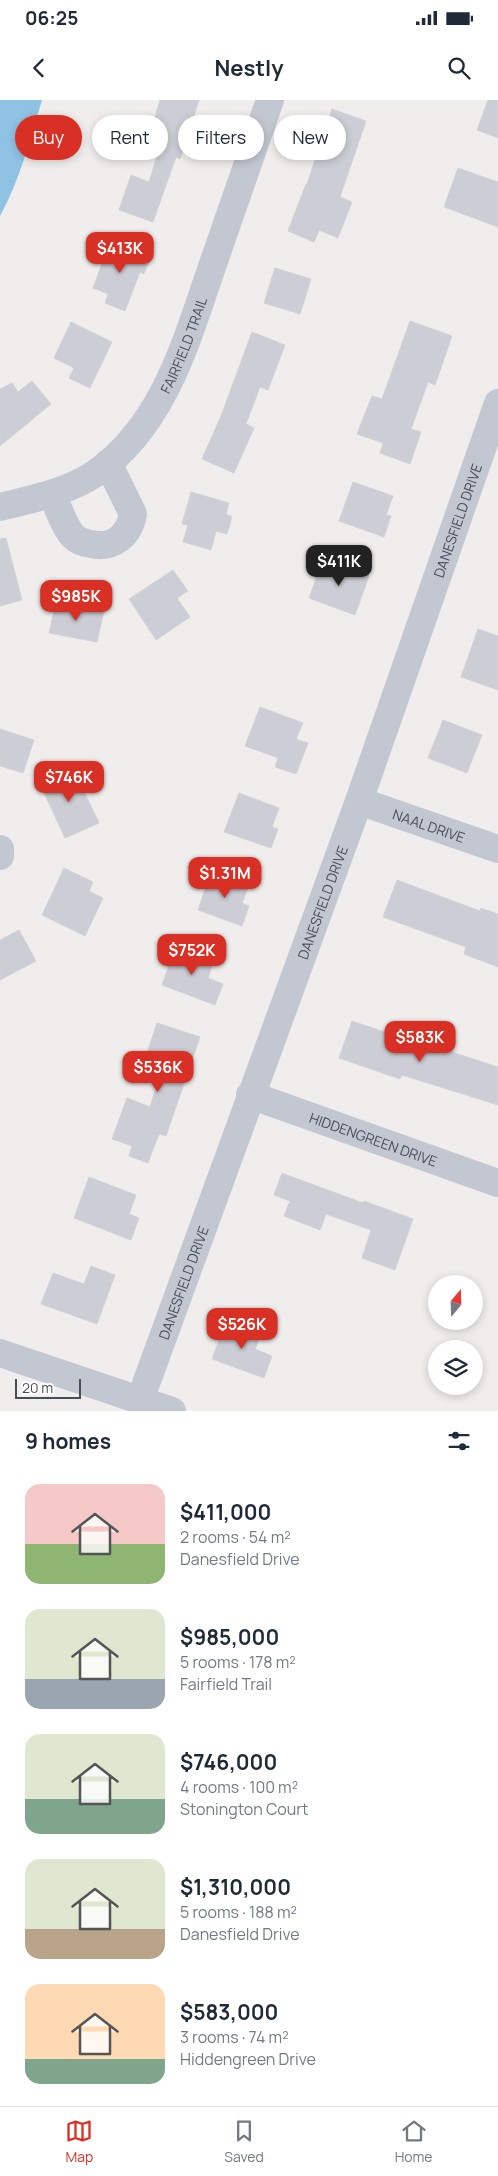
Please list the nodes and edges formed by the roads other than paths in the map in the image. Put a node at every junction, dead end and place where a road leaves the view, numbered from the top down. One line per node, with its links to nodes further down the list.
1 (270, 100): 3 (street, FAIRFIELD TRAIL)
2 (498, 403): 6 (street, DANESFIELD DRIVE)
3 (108, 463): 4 (street, FAIRFIELD TRAIL); 4 (street)
4 (52, 494): 5 (street, FAIRFIELD TRAIL)
5 (0, 507)
6 (359, 801): 8 (street, NAAL DRIVE); 10 (street, DANESFIELD DRIVE)
7 (0, 849): 9 (street)
8 (498, 850)
9 (0, 856)
10 (250, 1095): 11 (street, HIDDENGREEN DRIVE); 13 (street, DANESFIELD DRIVE)
11 (498, 1183)
12 (0, 1353): 13 (street)
13 (140, 1400): 14 (street)
14 (172, 1411)

